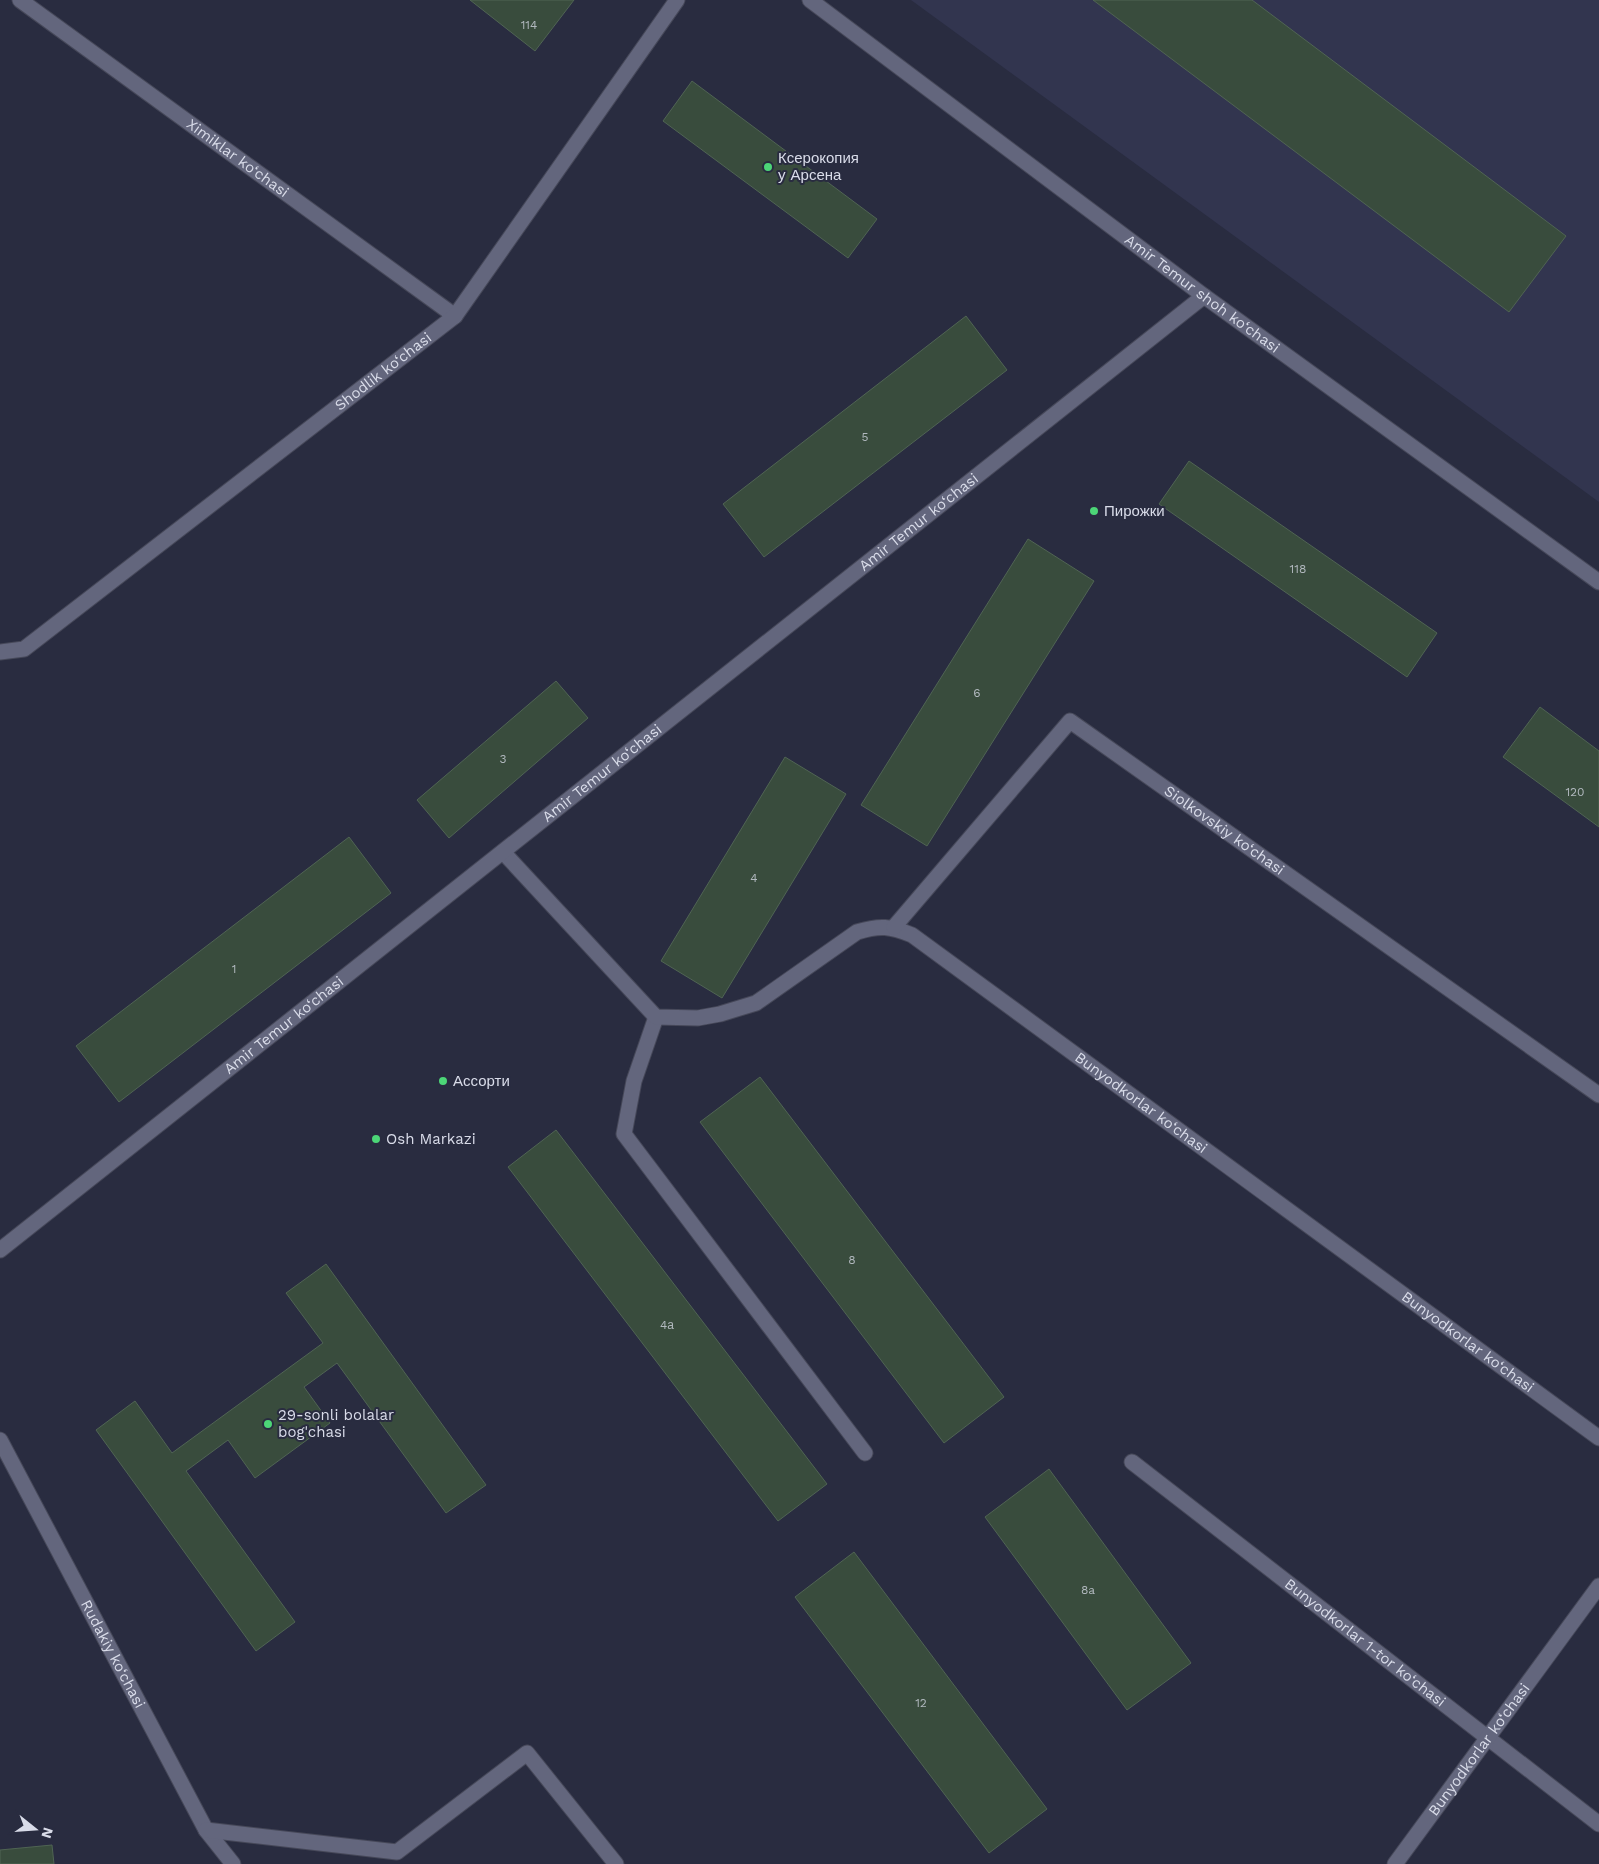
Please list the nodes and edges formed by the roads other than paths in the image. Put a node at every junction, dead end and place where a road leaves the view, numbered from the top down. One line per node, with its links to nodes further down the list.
1 (20, 0): 5 (street, Ximiklar ko‘chasi)
2 (677, 0): 5 (street, Shodlik ko‘chasi)
3 (810, 0): 4 (street, Amir Temur shoh ko‘chasi)
4 (1204, 296): 6 (street, Amir Temur shoh ko‘chasi); 8 (street, Amir Temur ko‘chasi)
5 (455, 316): 7 (street, Shodlik ko‘chasi)
6 (1599, 582)
7 (0, 652)
8 (503, 852): 10 (street); 12 (street, Amir Temur ko‘chasi)
9 (894, 927): 10 (street, Bunyodkorlar ko‘chasi); 11 (street, Siolkovskiy ko‘chasi); 13 (street, Bunyodkorlar ko‘chasi)
10 (656, 1017): 15 (street)
11 (1599, 1095)
12 (0, 1250)
13 (1599, 1438)
14 (0, 1440): 20 (street, Rudakiy ko‘chasi)
15 (865, 1453)
16 (1132, 1462): 18 (street, Bunyodkorlar 1-tor ko‘chasi)
17 (1599, 1586): 18 (street, Bunyodkorlar ko‘chasi)
18 (1488, 1738): 19 (street, Bunyodkorlar 1-tor ko‘chasi); 23 (street, Bunyodkorlar ko‘chasi)
19 (1599, 1824)
20 (206, 1830): 21 (street, Rudakiy ko‘chasi); 22 (street)
21 (233, 1864)
22 (616, 1864)
23 (1395, 1864)

